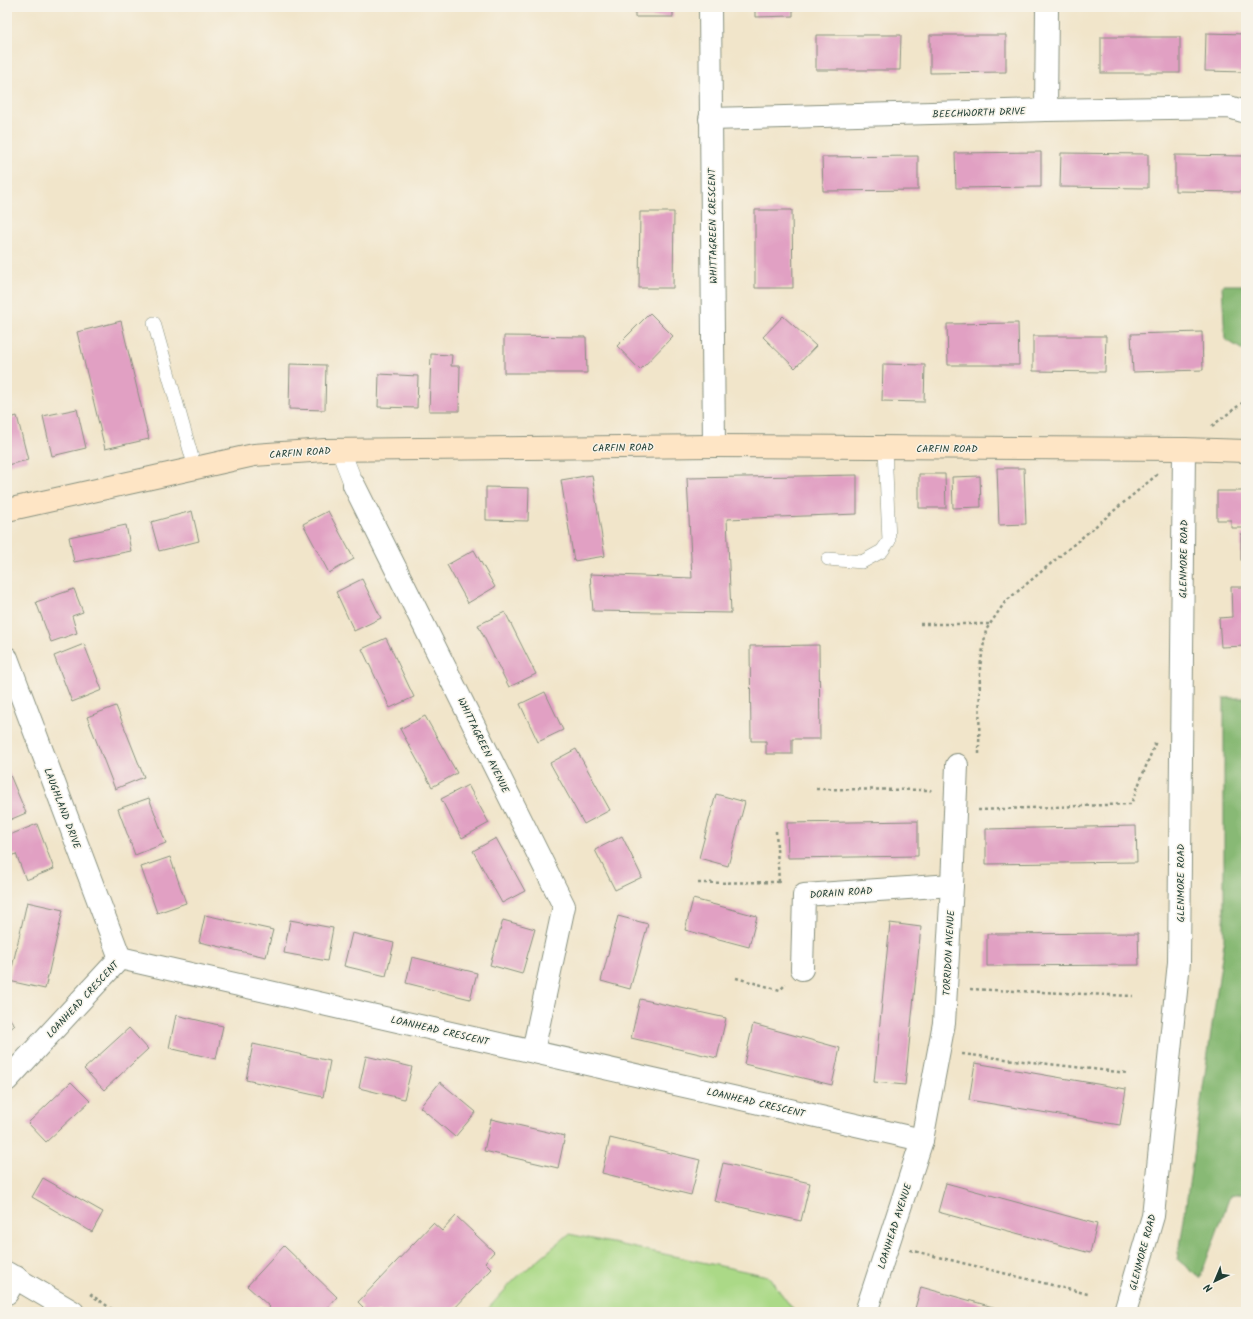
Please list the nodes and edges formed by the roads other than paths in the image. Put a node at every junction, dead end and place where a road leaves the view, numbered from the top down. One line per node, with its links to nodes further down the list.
1 (710, 7): 5 (street, WHITTAGREEN CRESCENT)
2 (1047, 7): 3 (street)
3 (1046, 110): 4 (street, BEECHWORTH DRIVE); 5 (street, BEECHWORTH DRIVE)
4 (1246, 112)
5 (710, 119): 7 (street, WHITTAGREEN CRESCENT)
6 (154, 323): 12 (lane)
7 (714, 446): 8 (main road, CARFIN ROAD); 10 (main road, CARFIN ROAD)
8 (885, 448): 9 (main road, CARFIN ROAD); 15 (lane)
9 (1184, 449): 11 (main road, CARFIN ROAD); 27 (street, GLENMORE ROAD)
10 (340, 450): 12 (main road, CARFIN ROAD); 13 (street, WHITTAGREEN AVENUE)
11 (1246, 451)
12 (194, 468): 14 (main road, CARFIN ROAD)
13 (354, 485): 21 (street, WHITTAGREEN AVENUE)
14 (7, 510)
15 (828, 559)
16 (7, 658): 19 (street, LAUGHLAND DRIVE)
17 (957, 765): 18 (street, TORRIDON AVENUE)
18 (952, 885): 20 (street, DORAIN ROAD); 23 (street, TORRIDON AVENUE)
19 (120, 958): 21 (street, LOANHEAD CRESCENT); 22 (street, LOANHEAD CRESCENT)
20 (802, 969)
21 (533, 1051): 23 (street, LOANHEAD CRESCENT)
22 (7, 1080)
23 (922, 1140): 26 (street, LOANHEAD AVENUE)
24 (10, 1281): 25 (street)
25 (73, 1312)
26 (866, 1312)
27 (1125, 1312)

